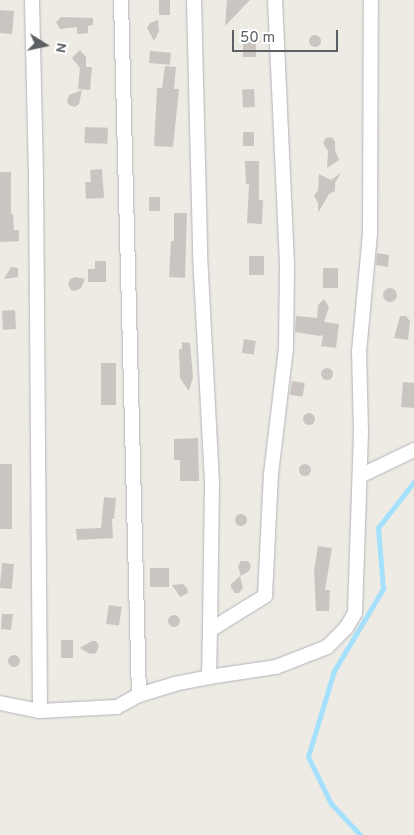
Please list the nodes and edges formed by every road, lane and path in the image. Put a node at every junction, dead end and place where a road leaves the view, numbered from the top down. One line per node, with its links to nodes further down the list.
1 (32, 0): 12 (street)
2 (121, 0): 10 (street)
3 (194, 0): 8 (street)
4 (275, 0): 8 (street)
5 (371, 0): 7 (street)
6 (414, 450): 7 (street)
7 (360, 476): 9 (street)
8 (210, 630): 9 (street)
9 (209, 677): 10 (street)
10 (139, 695): 12 (street)
11 (0, 703): 12 (street)
12 (40, 711)

